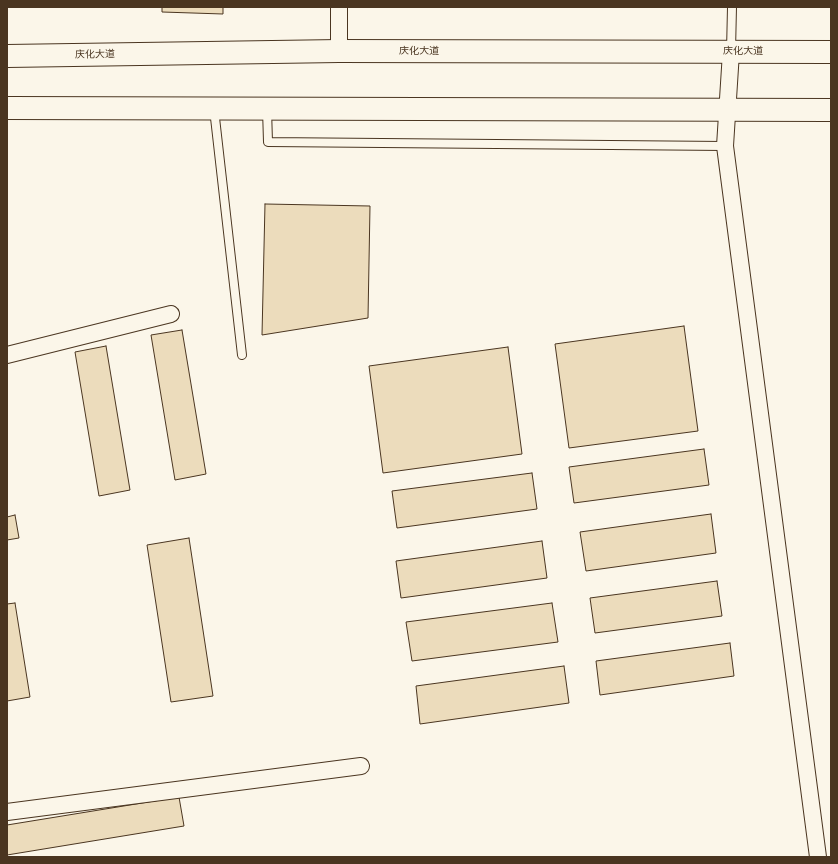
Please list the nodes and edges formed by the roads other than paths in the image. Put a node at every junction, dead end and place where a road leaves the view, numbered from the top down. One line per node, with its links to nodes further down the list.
1 (339, 7): 3 (street)
2 (732, 7): 4 (lane)
3 (339, 51): 4 (highway, 庆化大道); 6 (highway, 庆化大道)
4 (731, 52): 5 (highway, 庆化大道); 10 (street)
5 (831, 52)
6 (7, 56)
7 (7, 108): 8 (highway)
8 (214, 108): 9 (highway); 15 (lane)
9 (267, 108): 10 (highway); 12 (lane)
10 (728, 110): 11 (highway); 12 (street)
11 (831, 110)
12 (725, 146): 18 (street)
13 (171, 314): 14 (street)
14 (7, 355)
15 (242, 355)
16 (361, 766): 17 (street)
17 (7, 812)
18 (818, 857)

